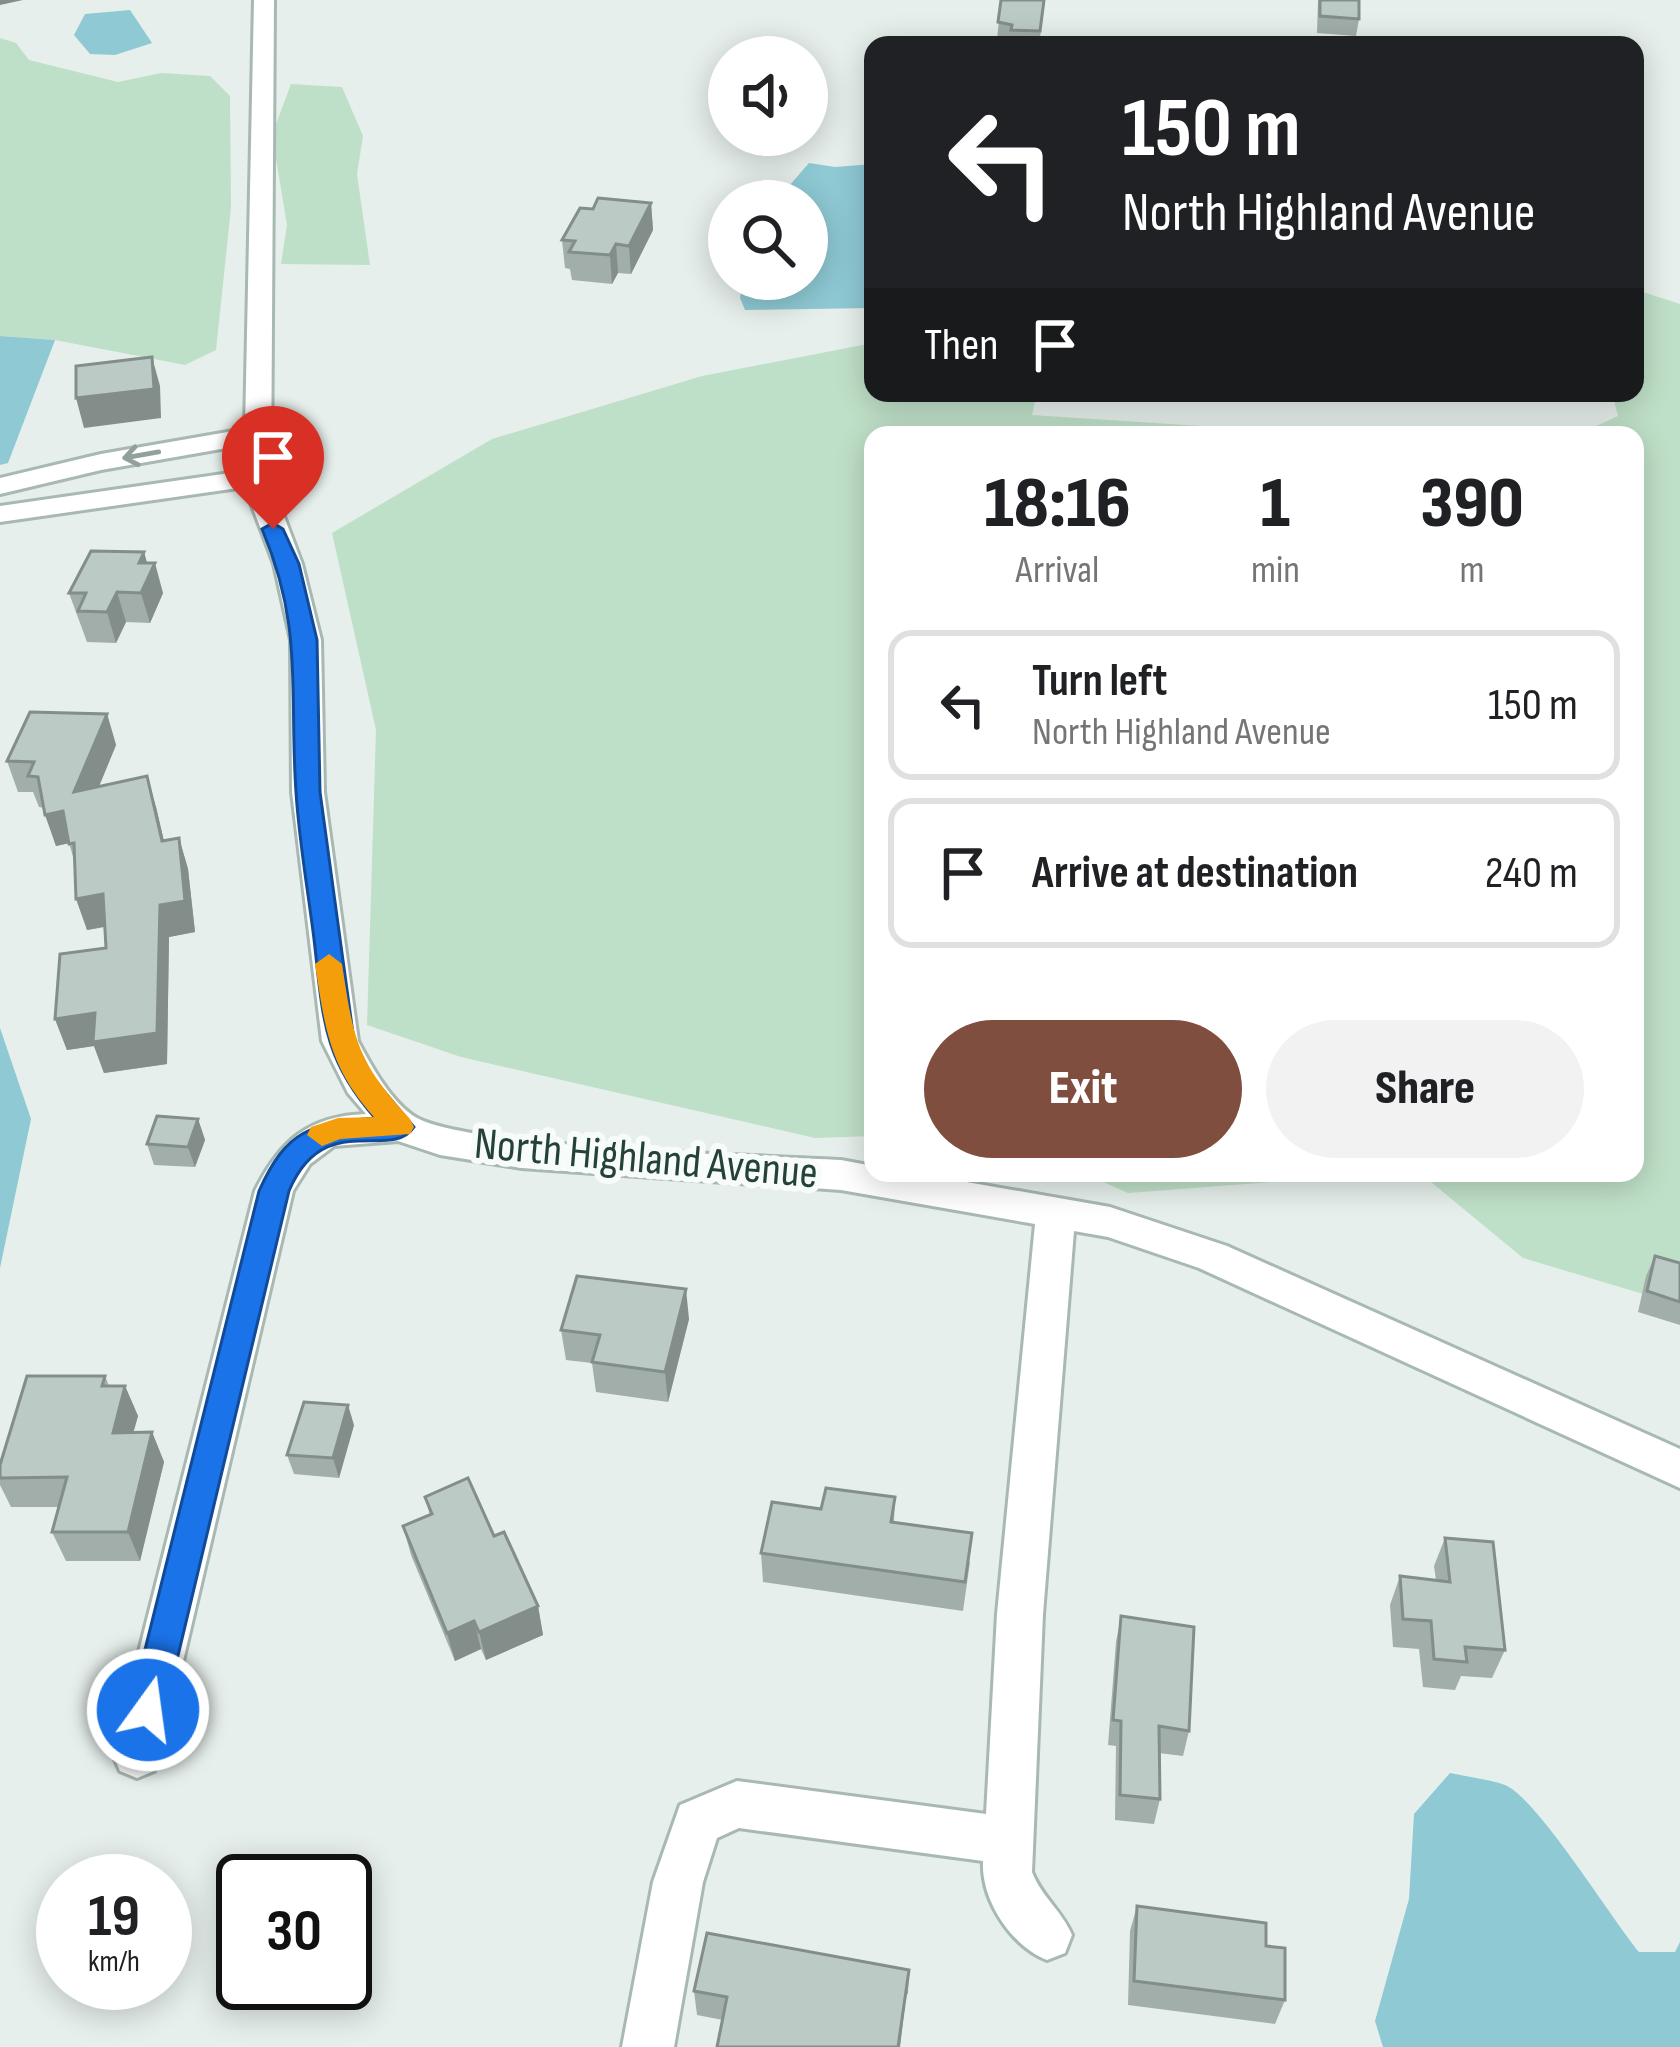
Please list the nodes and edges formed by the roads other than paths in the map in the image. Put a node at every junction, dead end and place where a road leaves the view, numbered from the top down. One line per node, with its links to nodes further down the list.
1 (264, 0): 2 (street)
2 (256, 435): 3 (street); 4 (street, one-way to 4)
3 (257, 477): 5 (street); 6 (street)
4 (0, 486)
5 (0, 514)
6 (400, 1127): 7 (street, North Highland Avenue); 11 (street)
7 (864, 1179)
8 (882, 1182): 9 (street, North Highland Avenue)
9 (1056, 1212): 10 (street, North Highland Avenue); 12 (street)
10 (1680, 1469)
11 (136, 1755)
12 (1009, 1841): 13 (street); 14 (street)
13 (1047, 1935)
14 (648, 2047)

